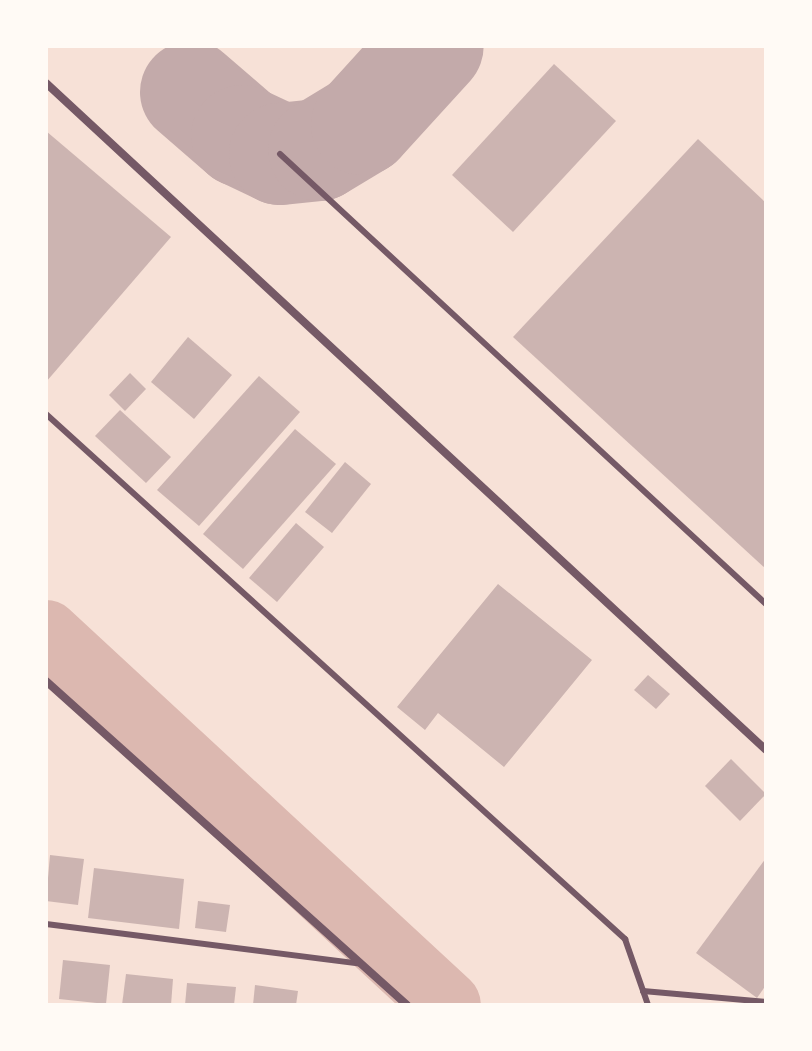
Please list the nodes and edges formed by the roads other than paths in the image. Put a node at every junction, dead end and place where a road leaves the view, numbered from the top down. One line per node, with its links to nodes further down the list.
1 (46, 83): 6 (street)
2 (280, 154): 4 (lane)
3 (46, 414): 9 (lane)
4 (766, 604)
5 (46, 681): 8 (street)
6 (766, 750)
7 (46, 924): 8 (lane)
8 (361, 964): 11 (street)
9 (643, 991): 10 (lane); 12 (lane)
10 (766, 1002)
11 (407, 1005)
12 (648, 1005)

